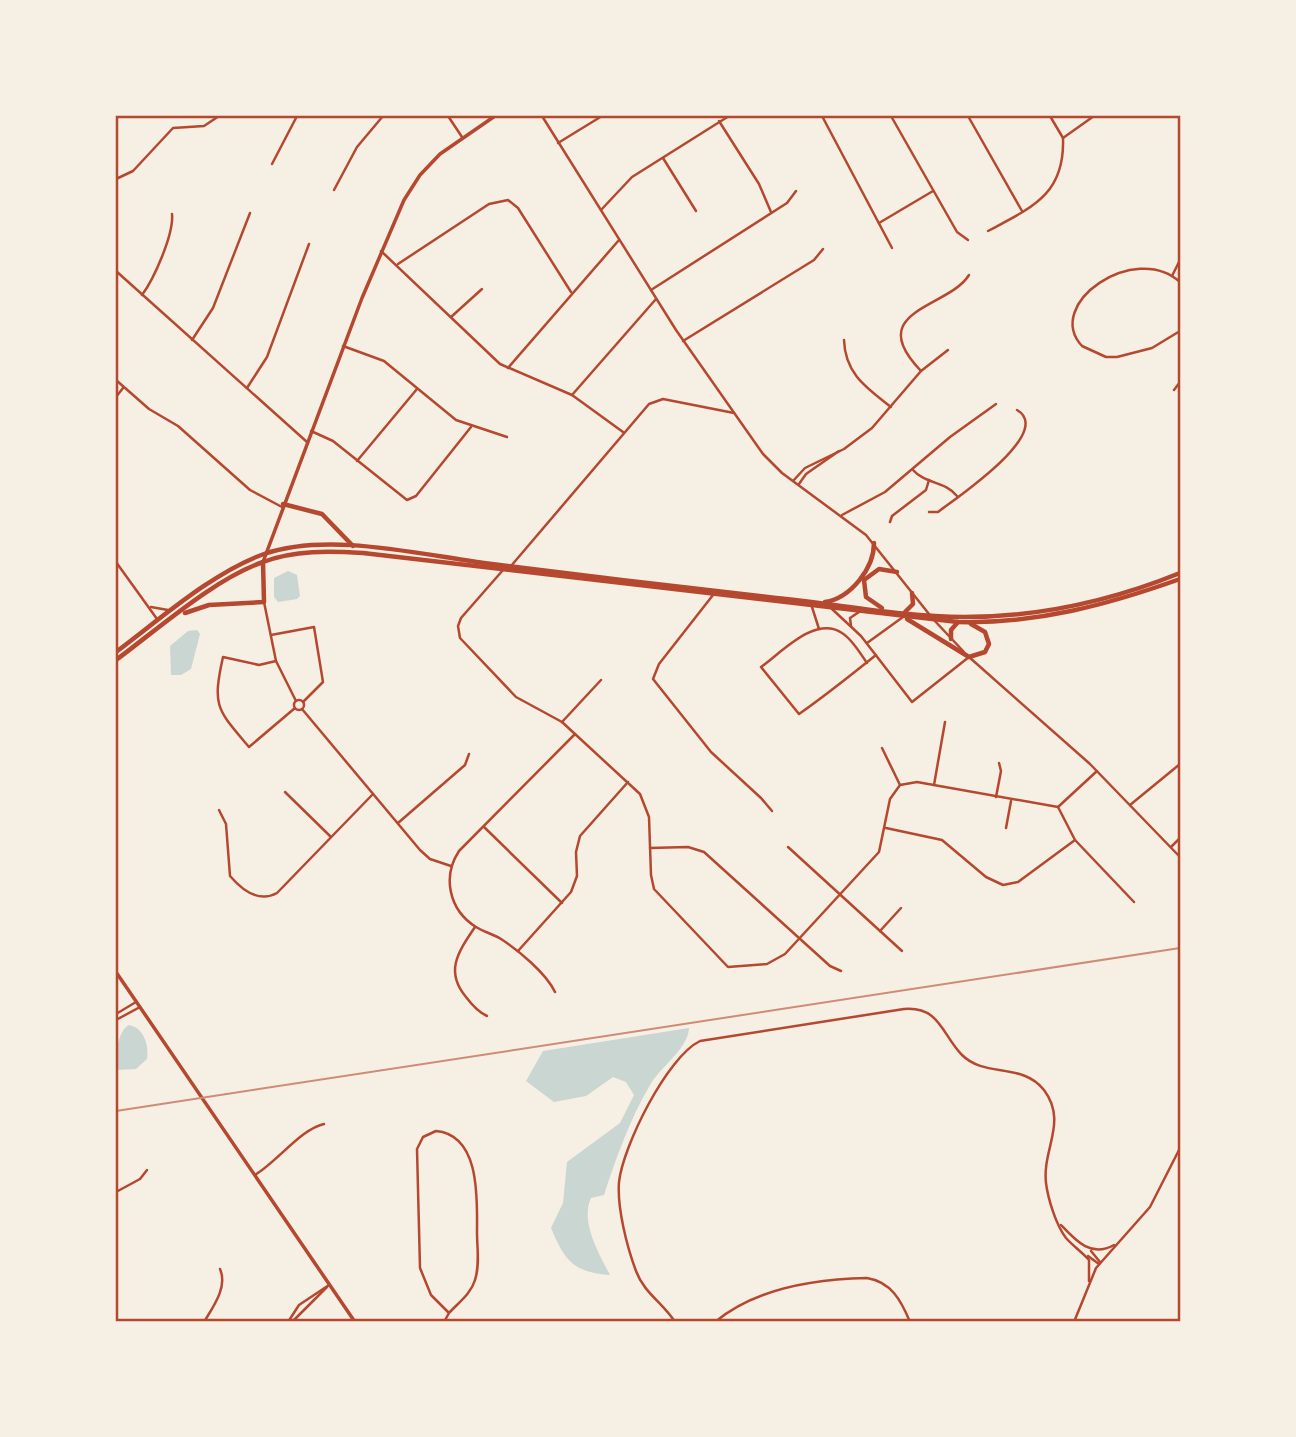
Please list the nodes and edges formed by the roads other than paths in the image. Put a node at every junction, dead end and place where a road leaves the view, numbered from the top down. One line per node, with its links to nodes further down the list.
1 (219, 116): 20 (street)
2 (297, 116): 19 (street)
3 (383, 116): 21 (street)
4 (449, 116): 15 (street)
5 (495, 116): 15 (main road)
6 (542, 116): 17 (street)
7 (602, 116): 17 (street)
8 (729, 116): 14 (street)
9 (822, 116): 30 (street)
10 (891, 116): 23 (street)
11 (968, 116): 26 (street)
12 (1049, 116): 16 (street)
13 (1094, 116): 16 (street)
14 (719, 121): 18 (street); 27 (street)
15 (462, 137): 37 (main road)
16 (1063, 138): 26 (street)
17 (558, 143): 24 (street)
18 (663, 158): 24 (street); 25 (street)
19 (272, 164)
20 (116, 179)
21 (334, 190)
22 (796, 191): 27 (street)
23 (933, 191): 30 (street); 33 (street)
24 (601, 210): 32 (street)
25 (696, 211)
26 (1022, 211): 31 (street)
27 (771, 212): 45 (street)
28 (250, 213): 51 (street)
29 (172, 214): 47 (street)
30 (878, 223): 35 (street)
31 (988, 231)
32 (619, 240): 45 (street); 46 (street)
33 (968, 240)
34 (309, 244): 61 (street)
35 (892, 248)
36 (823, 249): 53 (street)
37 (381, 251): 39 (street); 54 (main road)
38 (1181, 260): 42 (street)
39 (398, 264): 46 (street); 49 (street)
40 (116, 271): 47 (street)
41 (969, 275): 57 (street)
42 (1172, 276): 43 (street); 50 (street)
43 (1181, 282)
44 (482, 289): 49 (street)
45 (651, 290): 48 (street)
46 (571, 292): 56 (street)
47 (142, 295): 51 (street)
48 (656, 299): 53 (street); 64 (street)
49 (451, 317): 56 (street)
50 (1181, 331)
51 (192, 340): 61 (street)
52 (844, 340): 67 (street)
53 (683, 341): 69 (street)
54 (343, 346): 62 (street); 71 (main road)
55 (948, 350): 57 (street)
56 (508, 368): 64 (street)
57 (920, 371): 67 (street)
58 (116, 380): 60 (street)
59 (1181, 382): 63 (street)
60 (124, 388): 65 (street); 82 (street)
61 (246, 389): 74 (street)
62 (417, 389): 70 (street); 76 (street)
63 (1174, 390)
64 (572, 396): 72 (street)
65 (116, 397)
66 (996, 404): 77 (street)
67 (891, 407): 75 (street)
68 (1017, 410): 81 (street)
69 (734, 413): 72 (street); 79 (street)
70 (471, 427): 73 (street); 76 (street)
71 (312, 431): 74 (main road); 76 (street)
72 (623, 432): 91 (street)
73 (507, 437)
74 (307, 442): 82 (main road)
75 (839, 451): 79 (street); 80 (street)
76 (357, 461)
77 (914, 470): 78 (street); 84 (street)
78 (929, 480): 81 (street); 85 (street)
79 (793, 481): 80 (street)
80 (799, 485): 84 (street)
81 (957, 496): 83 (street)
82 (283, 506): 87 (highway); 88 (main road)
83 (929, 512)
84 (842, 515): 86 (street)
85 (890, 522)
86 (874, 543): 93 (street); 99 (highway)
87 (357, 548): 88 (highway); 91 (highway)
88 (265, 554): 90 (main road); 102 (highway)
89 (116, 562): 100 (street)
90 (263, 562): 92 (highway); 98 (highway); 108 (highway)
91 (510, 566): 99 (highway)
92 (503, 570): 97 (highway); 133 (street)
93 (897, 572): 96 (street); 104 (highway)
94 (1181, 573): 107 (highway)
95 (1181, 579): 112 (highway)
96 (912, 593): 106 (highway); 107 (street)
97 (713, 595): 101 (highway); 151 (street)
98 (264, 602): 108 (highway); 118 (street)
99 (818, 603): 104 (highway)
100 (147, 604): 102 (street); 113 (street)
101 (812, 607): 103 (highway); 115 (street)
102 (175, 609): 113 (highway)
103 (832, 609): 105 (highway); 109 (street)
104 (886, 610): 106 (highway)
105 (859, 612): 106 (highway); 114 (street)
106 (904, 615): 107 (highway); 110 (highway); 121 (street); 124 (highway)
107 (929, 615): 110 (street)
108 (174, 617): 113 (highway)
109 (842, 620): 114 (street); 116 (street)
110 (934, 621): 111 (highway); 119 (street)
111 (958, 622): 112 (highway); 119 (highway)
112 (967, 622): 124 (highway)
113 (161, 623): 122 (highway); 125 (highway)
114 (851, 626): 117 (street)
115 (819, 629): 116 (street); 127 (street)
116 (840, 631): 120 (street)
117 (859, 634): 120 (street); 121 (street)
118 (271, 635): 126 (street); 130 (street)
119 (951, 639): 124 (street)
120 (850, 641): 127 (street)
121 (867, 643): 123 (street)
122 (116, 652)
123 (876, 655): 124 (street); 127 (street)
124 (969, 657): 140 (street)
125 (116, 660)
126 (276, 661): 129 (street); 131 (street)
127 (867, 663)
128 (601, 680): 133 (street)
129 (296, 701): 130 (street); 131 (street)
130 (303, 702): 132 (street)
131 (295, 708): 132 (street)
132 (302, 709): 145 (street)
133 (562, 722): 135 (street)
134 (945, 722): 143 (street)
135 (575, 734): 141 (street); 153 (street)
136 (882, 748): 142 (street)
137 (468, 754): 152 (street)
138 (999, 763): 146 (street)
139 (1181, 764): 148 (street)
140 (1097, 771): 148 (street); 149 (street)
141 (628, 782): 161 (street); 166 (street)
142 (900, 785): 143 (street); 154 (street)
143 (933, 785): 146 (street)
144 (285, 793): 156 (street)
145 (373, 794): 152 (street); 156 (street)
146 (996, 797): 147 (street)
147 (1012, 801): 149 (street); 155 (street)
148 (1130, 805): 160 (street)
149 (1058, 807): 158 (street)
150 (219, 810): 156 (street)
151 (772, 811)
152 (398, 823): 163 (street)
153 (484, 826): 163 (street); 166 (street)
154 (884, 828): 158 (street); 164 (street)
155 (1006, 828)
156 (331, 838)
157 (1181, 838): 160 (street)
158 (1075, 840): 165 (street)
159 (788, 847): 164 (street)
160 (1171, 847): 162 (street)
161 (650, 848): 170 (street); 170 (street)
162 (1181, 857)
163 (451, 866): 168 (street)
164 (840, 894): 169 (street); 170 (street)
165 (1134, 902)
166 (562, 903): 172 (street)
167 (901, 908): 169 (street)
168 (475, 927): 172 (street); 179 (street)
169 (880, 931): 171 (street)
170 (799, 938): 173 (street)
171 (902, 951)
172 (516, 952): 175 (street)
173 (841, 971)
174 (116, 972): 176 (main road)
175 (555, 992)
176 (136, 1002): 177 (main road); 178 (street)
177 (140, 1007): 180 (street); 184 (main road)
178 (116, 1014)
179 (487, 1016)
180 (116, 1020)
181 (324, 1124): 184 (street)
182 (1181, 1148): 187 (street)
183 (147, 1170): 185 (street)
184 (255, 1175): 193 (main road)
185 (116, 1192)
186 (1059, 1223): 188 (street); 189 (street); 199 (street)
187 (1114, 1245): 188 (street); 190 (street)
188 (1086, 1248): 190 (street)
189 (1082, 1252): 190 (street); 192 (street)
190 (1099, 1263): 192 (street)
191 (220, 1269): 195 (street)
192 (1089, 1281): 202 (street)
193 (329, 1285): 196 (street); 197 (main road)
194 (449, 1313): 194 (street); 198 (street)
195 (204, 1321)
196 (290, 1321)
197 (355, 1321)
198 (444, 1321)
199 (675, 1321)
200 (715, 1321): 201 (street)
201 (910, 1321)
202 (1074, 1321)

